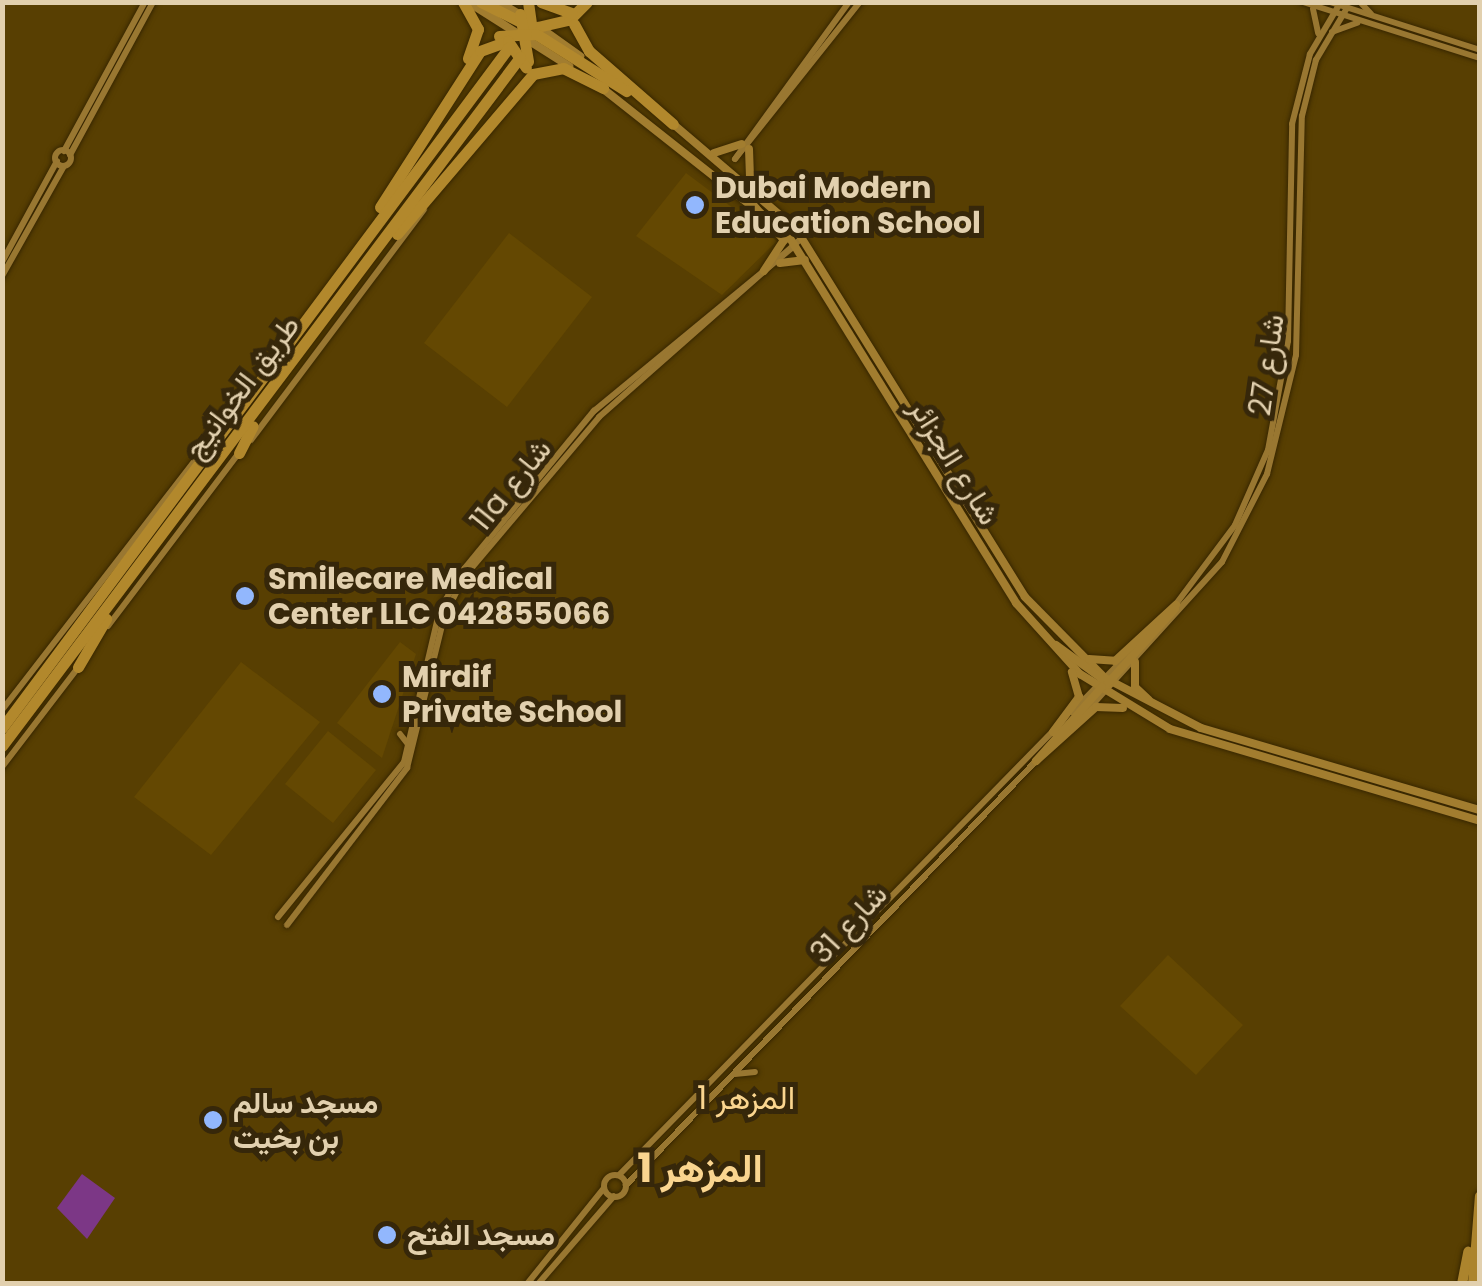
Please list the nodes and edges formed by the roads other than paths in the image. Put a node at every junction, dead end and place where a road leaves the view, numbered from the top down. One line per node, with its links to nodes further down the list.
1 (145, 2): 36 (street)
2 (153, 2): 36 (street)
3 (466, 2): 19 (main road); 29 (highway)
4 (481, 2): 19 (highway)
5 (499, 2): 19 (main road)
6 (528, 2): 19 (highway)
7 (541, 2): 13 (highway)
8 (849, 2): 34 (street)
9 (860, 2): 34 (street)
10 (1303, 2): 14 (street); 21 (street)
11 (1314, 2): 14 (street)
12 (1360, 2): 15 (street)
13 (580, 3): 19 (highway)
14 (1340, 9): 15 (street); 17 (street); 18 (street); 20 (street, شارع 27); 21 (street, شارع 27); 26 (street)
15 (1380, 20): 18 (street)
16 (574, 24): 33 (highway)
17 (1370, 25): 20 (street); 25 (street)
18 (1395, 26): 23 (street)
19 (529, 28): 24 (highway); 27 (highway); 28 (highway); 31 (highway)
20 (1330, 32): 26 (street, شارع 27)
21 (1314, 45): 62 (street, شارع 27)
22 (509, 47): 45 (highway, طريق الخوانيج)
23 (1480, 50)
24 (550, 53): 30 (main road, شارع الجزائر)
25 (1480, 58)
26 (1316, 60): 65 (street, شارع 27)
27 (471, 61): 28 (highway); 29 (highway)
28 (523, 62): 32 (highway); 49 (highway, طريق الخوانيج)
29 (462, 76): 45 (highway)
30 (603, 88): 32 (highway); 40 (main road, شارع الجزائر)
31 (626, 90): 33 (main road, شارع الجزائر)
32 (507, 106): 38 (highway)
33 (673, 124): 35 (main road, شارع الجزائر)
34 (746, 146): 35 (main road); 39 (main road)
35 (710, 152): 39 (main road, شارع الجزائر)
36 (67, 153): 37 (street); 37 (street)
37 (60, 164): 44 (street); 48 (street)
38 (444, 178): 49 (highway); 54 (street)
39 (752, 184): 42 (main road, شارع الجزائر)
40 (738, 187): 41 (main road, شارع الجزائر); 42 (main road)
41 (748, 194): 42 (main road, شارع الجزائر); 47 (main road)
42 (799, 242): 43 (main road, شارع الجزائر); 46 (street, 11a شارع); 47 (street, 11a شارع); 63 (main road, شارع الجزائر)
43 (805, 260): 46 (main road); 59 (main road, شارع الجزائر)
44 (2, 262)
45 (346, 262): 53 (highway, طريق الخوانيج)
46 (780, 263): 52 (street, 11a شارع)
47 (764, 271): 50 (street, 11a شارع)
48 (2, 276)
49 (344, 293): 51 (highway, طريق الخوانيج)
50 (668, 347): 52 (street); 55 (street, 11a شارع)
51 (288, 367): 54 (highway); 61 (highway, طريق الخوانيج)
52 (653, 369): 56 (street, 11a شارع)
53 (244, 402): 68 (street); 70 (highway, طريق الخوانيج)
54 (239, 453): 66 (street)
55 (550, 460): 56 (street); 57 (street, 11a شارع)
56 (510, 522): 60 (street, 11a شارع)
57 (497, 526): 60 (street); 77 (street, 11a شارع)
58 (961, 532): 59 (main road)
59 (974, 538): 64 (main road, شارع الجزائر)
60 (485, 552): 85 (street, 11a شارع)
61 (120, 590): 66 (highway); 76 (highway, طريق الخوانيج)
62 (1176, 606): 63 (main road); 67 (main road)
63 (1060, 638): 67 (main road, شارع الجزائر)
64 (1051, 646): 67 (main road, شارع الجزائر); 72 (main road)
65 (1135, 662): 67 (street, شارع 27); 71 (main road)
66 (78, 667): 79 (street)
67 (1105, 685): 69 (main road, شارع الجزائر); 71 (main road, شارع الجزائر); 72 (street, شارع 31); 78 (main road)
68 (2, 710)
69 (1150, 720): 78 (main road); 80 (main road, شارع الجزائر)
70 (2, 728)
71 (1201, 728): 75 (main road, شارع الجزائر)
72 (1053, 732): 86 (street, شارع 31)
73 (400, 734): 77 (street)
74 (1268, 739): 75 (main road)
75 (1255, 743): 82 (main road, شارع الجزائر)
76 (2, 746)
77 (410, 748): 84 (street, 11a شارع)
78 (1036, 762): 87 (street, شارع 31)
79 (2, 768)
80 (1419, 804): 81 (main road); 83 (main road, شارع الجزائر)
81 (1408, 807)
82 (1480, 810)
83 (1480, 821)
84 (278, 917)
85 (286, 925)
86 (771, 1024): 87 (street); 90 (street, شارع 31)
87 (745, 1063): 89 (street, شارع 31)
88 (755, 1072): 89 (street)
89 (734, 1074): 91 (street, شارع 31)
90 (618, 1175): 91 (street); 92 (street, شارع 31)
91 (626, 1185): 93 (street, شارع 31)
92 (604, 1188): 93 (street); 96 (street)
93 (614, 1196): 97 (street)
94 (1480, 1196): 95 (main road)
95 (1474, 1238): 98 (main road); 99 (main road)
96 (527, 1284)
97 (538, 1284)
98 (1462, 1284)
99 (1473, 1284)

